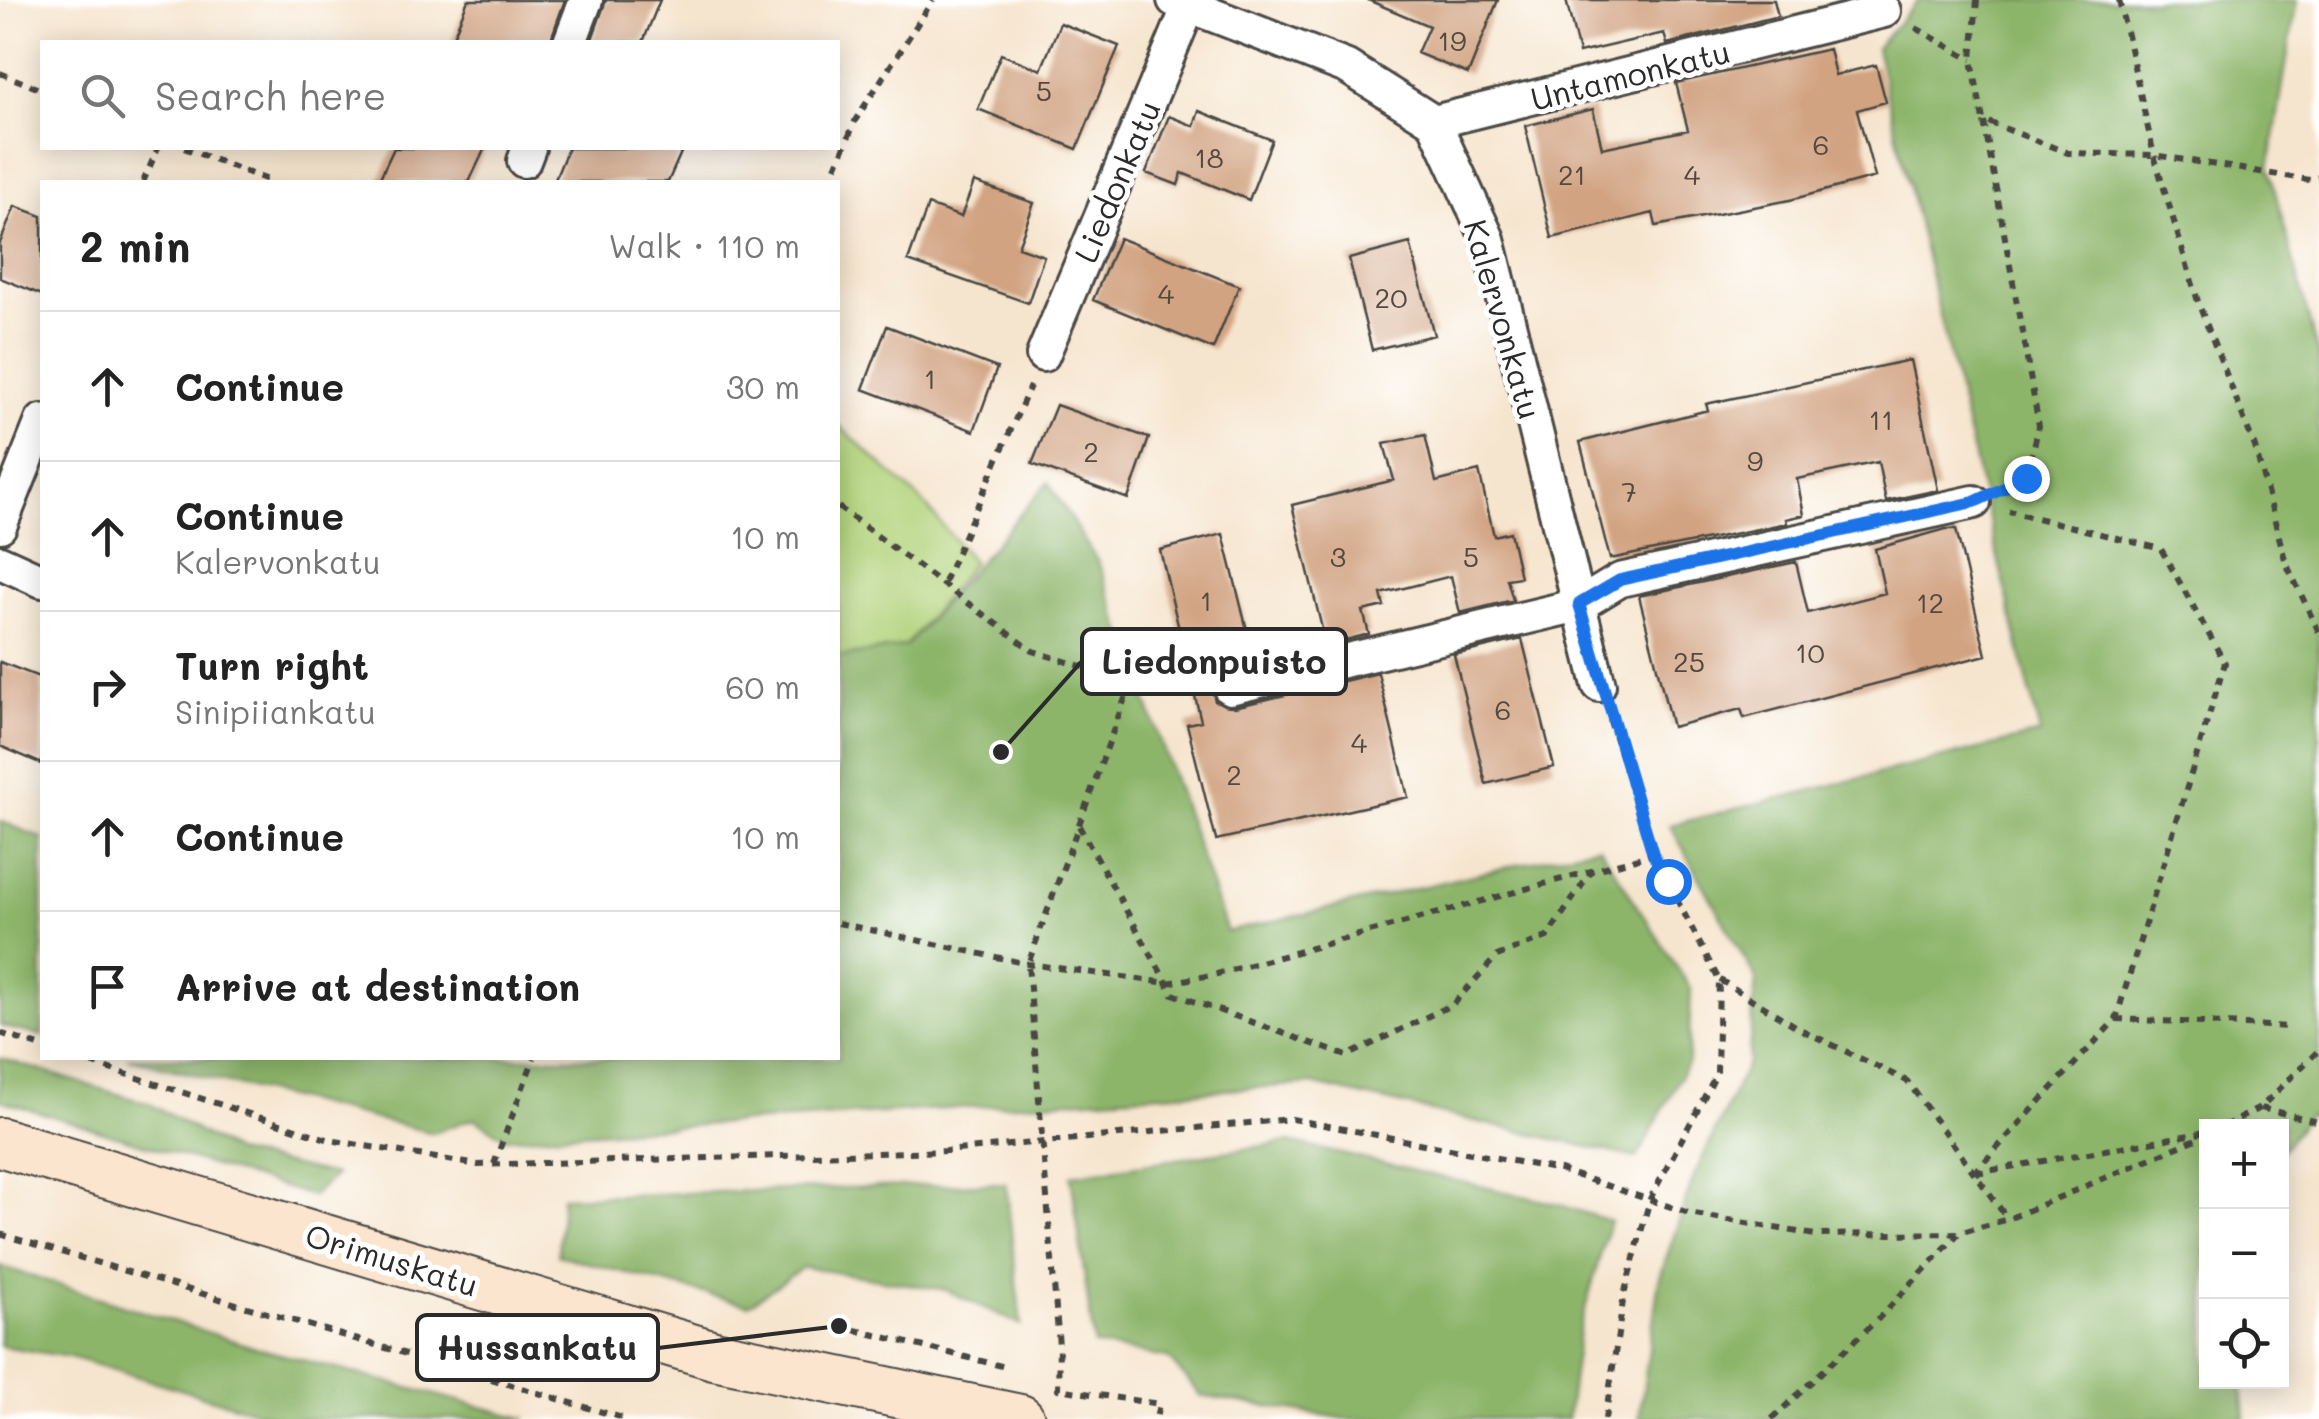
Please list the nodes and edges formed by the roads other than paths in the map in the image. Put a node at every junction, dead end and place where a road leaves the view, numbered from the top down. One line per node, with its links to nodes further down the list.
1 (586, 0): 4 (street)
2 (1181, 3): 5 (street); 6 (street, Liedonkatu)
3 (1884, 11): 5 (street, Untamonkatu)
4 (571, 40)
5 (1434, 122): 12 (street, Kalervonkatu)
6 (1043, 355)
7 (40, 426): 9 (street)
8 (1974, 502): 12 (street)
9 (0, 526)
10 (0, 562): 11 (street)
11 (40, 579)
12 (1579, 604): 13 (street, Kalervonkatu); 14 (street)
13 (1599, 685)
14 (1230, 688)
15 (0, 1142): 16 (main road, Orimuskatu)
16 (1020, 1419)

